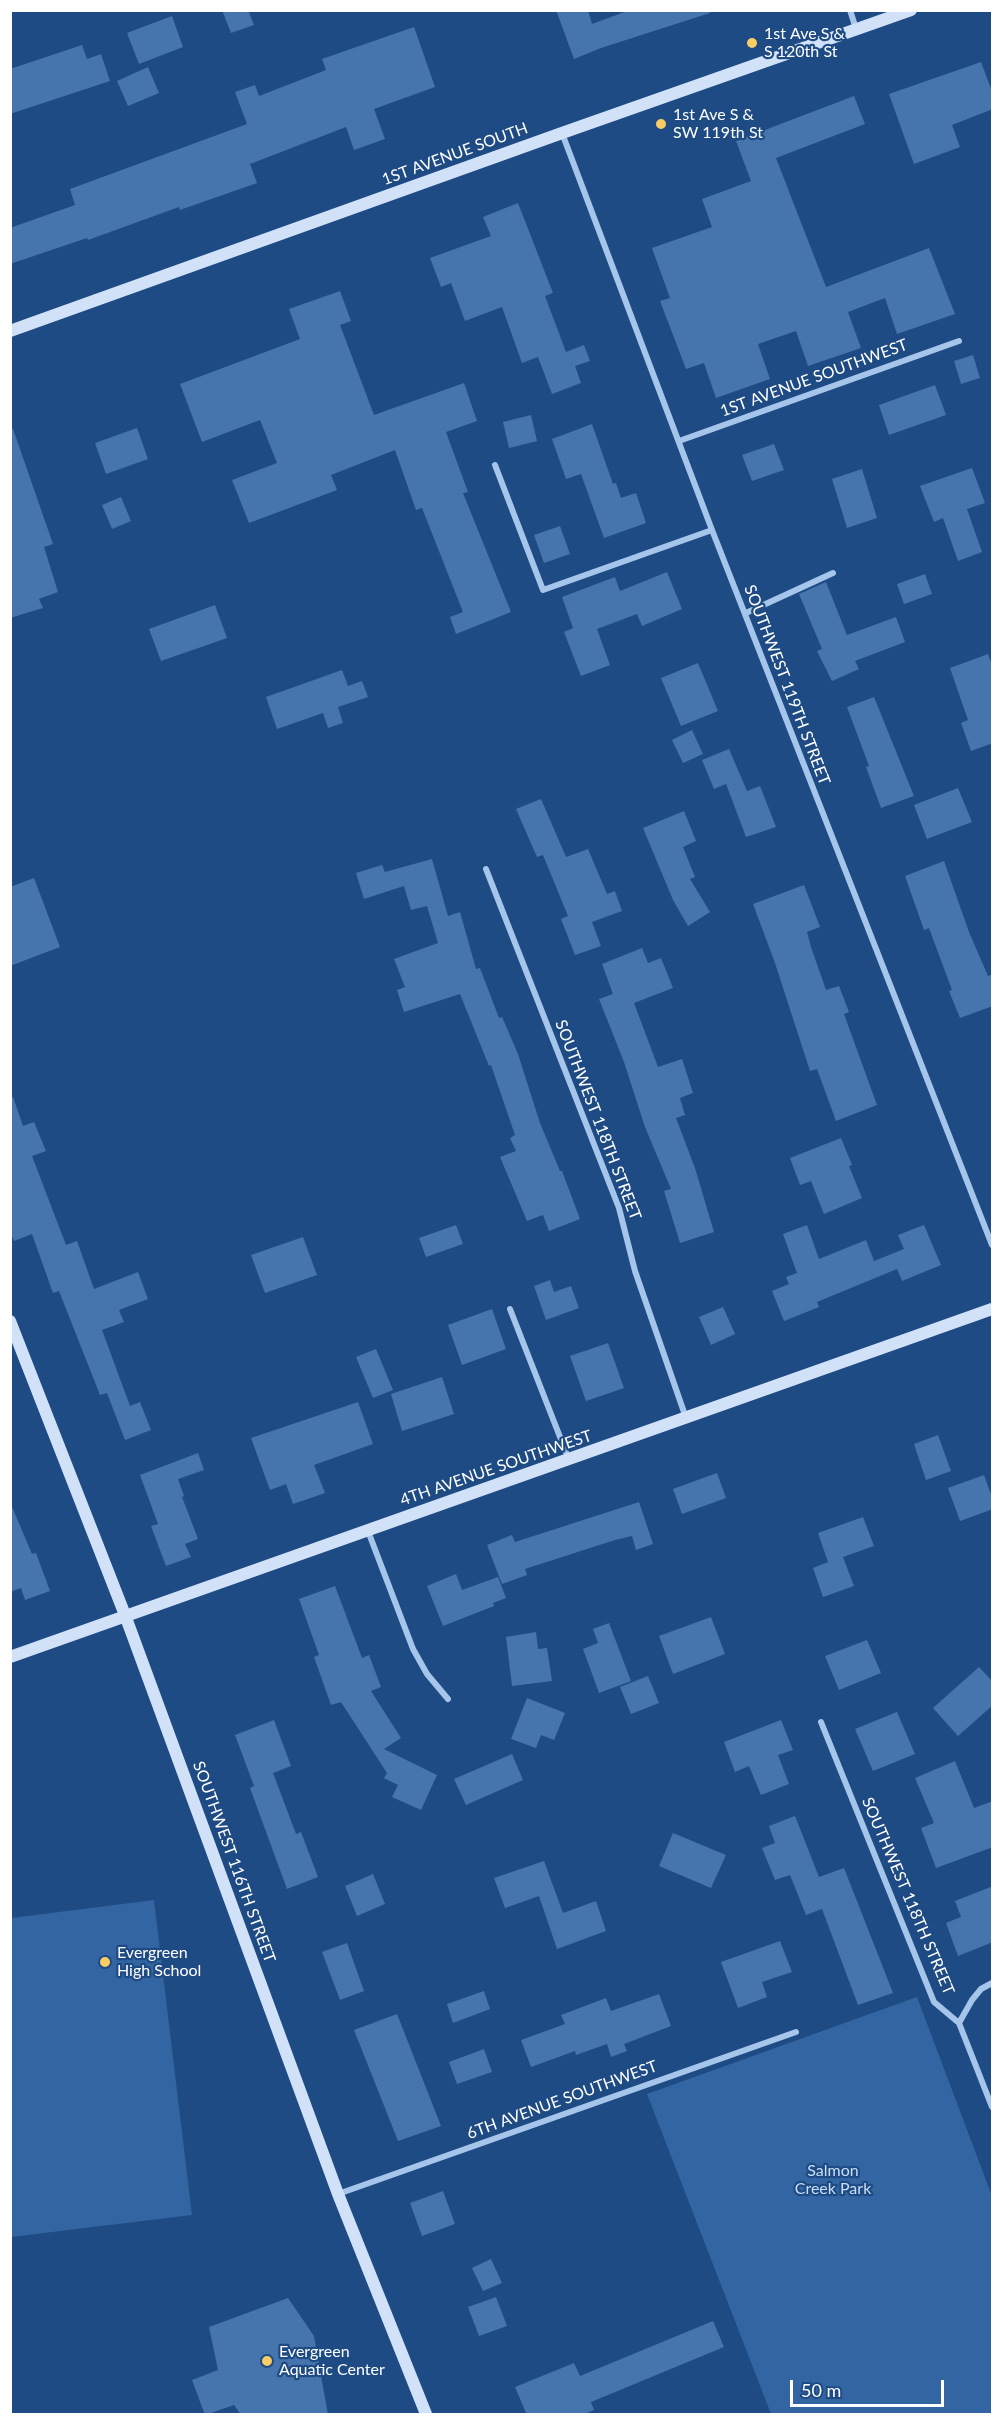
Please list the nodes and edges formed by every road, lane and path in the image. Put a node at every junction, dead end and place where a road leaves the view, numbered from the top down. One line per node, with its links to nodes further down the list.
1 (850, 10): 3 (street)
2 (911, 10): 3 (street, 1ST AVENUE SOUTH)
3 (856, 29): 4 (street, 1ST AVENUE SOUTH)
4 (562, 133): 5 (street, 1ST AVENUE SOUTH); 7 (street, SOUTHWEST 119TH STREET)
5 (10, 331)
6 (959, 341): 7 (street, 1ST AVENUE SOUTHWEST)
7 (679, 441): 9 (street, SOUTHWEST 119TH STREET)
8 (495, 465): 9 (street)
9 (712, 530): 11 (street, SOUTHWEST 119TH STREET)
10 (833, 573): 11 (street)
11 (746, 613): 13 (street, SOUTHWEST 119TH STREET)
12 (486, 869): 17 (street, SOUTHWEST 118TH STREET)
13 (993, 1245)
14 (510, 1309): 18 (street)
15 (993, 1309): 17 (street, 4TH AVENUE SOUTHWEST)
16 (10, 1321): 20 (street, SOUTHWEST 116TH STREET)
17 (686, 1418): 18 (street, 4TH AVENUE SOUTHWEST)
18 (569, 1460): 19 (street, 4TH AVENUE SOUTHWEST)
19 (368, 1531): 20 (street, 4TH AVENUE SOUTHWEST); 22 (street)
20 (125, 1615): 21 (street, 4TH AVENUE SOUTHWEST); 28 (street, SOUTHWEST 116TH STREET)
21 (10, 1657)
22 (448, 1699)
23 (821, 1722): 25 (street, SOUTHWEST 118TH STREET)
24 (993, 1983): 25 (street)
25 (959, 2023): 27 (street, SOUTHWEST 118TH STREET)
26 (796, 2031): 28 (street, 6TH AVENUE SOUTHWEST)
27 (993, 2107)
28 (338, 2194): 29 (street, SOUTHWEST 116TH STREET)
29 (426, 2415)

